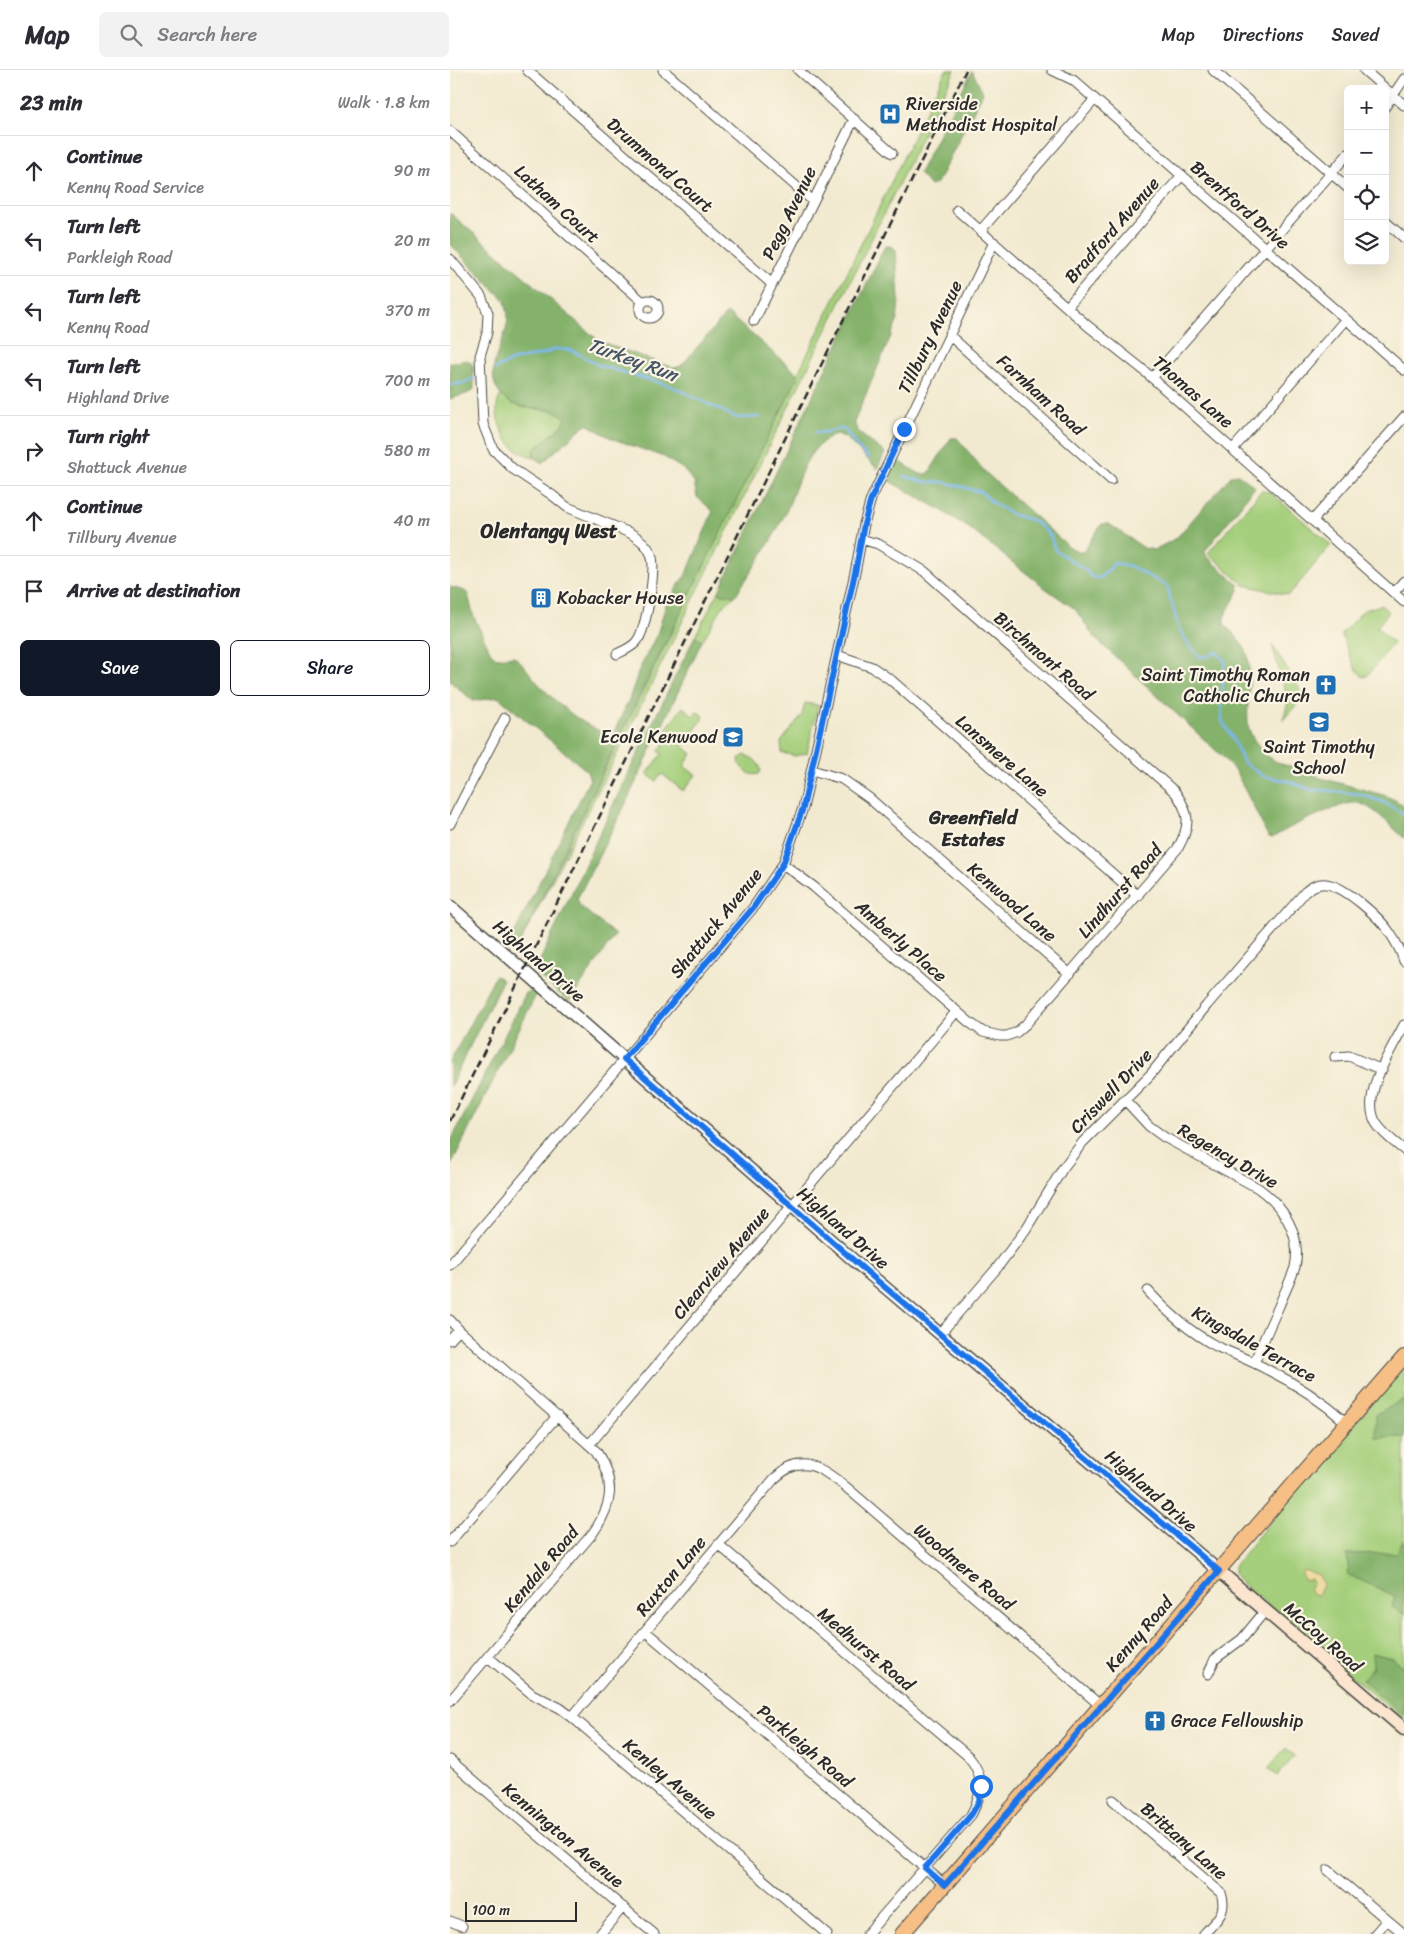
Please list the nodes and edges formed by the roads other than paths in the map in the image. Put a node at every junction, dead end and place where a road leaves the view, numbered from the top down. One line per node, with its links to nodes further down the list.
1 (527, 70): 27 (street, Drummond Court)
2 (663, 70): 19 (street)
3 (798, 70): 12 (street)
4 (1052, 70): 9 (street, Brentford Drive)
5 (1213, 70): 16 (street)
6 (1364, 70): 8 (street)
7 (1404, 79): 8 (street)
8 (1393, 95): 10 (street); 11 (street)
9 (1095, 99): 17 (street, Brentford Drive); 22 (street)
10 (1389, 101)
11 (1404, 105)
12 (854, 119): 14 (street); 19 (street, Pegg Avenue)
13 (450, 131): 28 (street, Latham Court)
14 (892, 153)
15 (1344, 158): 16 (street)
16 (1331, 173): 18 (street); 25 (street)
17 (1182, 175): 25 (street, Brentford Drive); 29 (street, Bradford Avenue)
18 (1344, 184)
19 (813, 201): 27 (street, Pegg Avenue)
20 (957, 210): 22 (street, Thomas Lane)
21 (1389, 225): 23 (street)
22 (981, 230): 24 (street, Thomas Lane)
23 (1404, 238)
24 (994, 242): 29 (street, Thomas Lane); 32 (street, Tillbury Avenue)
25 (1266, 249): 30 (street, Brentford Drive); 34 (street)
26 (450, 259): 44 (street)
27 (772, 284): 31 (street, Pegg Avenue)
28 (643, 302)
29 (1067, 307): 34 (street, Thomas Lane)
30 (1346, 319): 33 (street, Brentford Drive); 36 (street)
31 (754, 321)
32 (949, 335): 37 (street, Tillbury Avenue); 38 (street, Farnham Road)
33 (1404, 370)
34 (1152, 378): 36 (street, Thomas Lane)
35 (1404, 417): 39 (street)
36 (1233, 449): 39 (street, Thomas Lane)
37 (882, 473): 40 (street, Shattuck Avenue)
38 (1111, 480)
39 (1313, 520): 42 (street, Thomas Lane)
40 (861, 539): 45 (street, Shattuck Avenue); 48 (street, Birchmont Road)
41 (1404, 580): 42 (street)
42 (1394, 592): 43 (street, Thomas Lane)
43 (1404, 602)
44 (617, 654)
45 (837, 655): 47 (street, Shattuck Avenue); 51 (street, Lansmere Lane)
46 (505, 718): 49 (street)
47 (812, 770): 50 (street, Shattuck Avenue); 54 (street, Kenwood Lane)
48 (1188, 818): 51 (street, Lindhurst Road)
49 (450, 824)
50 (783, 864): 55 (street, Amberly Place); 59 (street, Shattuck Avenue)
51 (1138, 896): 54 (street, Lindhurst Road)
52 (450, 907): 59 (street, Highland Drive)
53 (1404, 961): 61 (street, Criswell Drive)
54 (1070, 974): 57 (street, Lindhurst Road)
55 (956, 1012): 57 (street, Amberly Place); 63 (street, Clearview Avenue)
56 (1404, 1025): 60 (street)
57 (1000, 1036)
58 (1335, 1057): 60 (street)
59 (624, 1059): 63 (street, Highland Drive); 64 (street, Shattuck Avenue)
60 (1382, 1070): 62 (street)
61 (1125, 1100): 68 (street, Criswell Drive); 71 (street, Regency Drive)
62 (1404, 1150)
63 (791, 1206): 68 (street, Highland Drive); 74 (street, Clearview Avenue)
64 (450, 1265)
65 (1148, 1291): 71 (street, Kingsdale Terrace)
66 (450, 1320): 67 (street, Kendale Road)
67 (459, 1330): 69 (street); 72 (street, Kendale Road)
68 (940, 1334): 78 (street, Highland Drive)
69 (450, 1340)
70 (1404, 1357): 73 (main road, Kenny Road)
71 (1254, 1363): 73 (street, Kingsdale Terrace)
72 (557, 1416): 74 (street, Kendale Road); 76 (street)
73 (1347, 1423): 78 (main road, Kenny Road)
74 (589, 1445): 81 (street, Kendale Road)
75 (800, 1464): 77 (street, Ruxton Lane); 84 (street, Woodmere Road)
76 (450, 1542)
77 (718, 1545): 80 (street, Ruxton Lane); 89 (street, Medhurst Road)
78 (1219, 1571): 79 (main road, McCoy Road); 84 (main road, Kenny Road)
79 (1266, 1611): 82 (street); 86 (main road, McCoy Road)
80 (645, 1631): 85 (street, Ruxton Lane); 89 (street, Parkleigh Road)
81 (488, 1657): 83 (street, Kendale Road); 85 (street, Kenley Avenue)
82 (1208, 1674)
83 (450, 1701)
84 (1101, 1706): 91 (main road, Kenny Road)
85 (572, 1717): 98 (street, Kenley Avenue)
86 (1404, 1729)
87 (450, 1760): 92 (street, Kennington Avenue)
88 (1113, 1800): 101 (street, Brittany Lane)
89 (925, 1868): 91 (street, Parkleigh Road); 99 (street)
90 (1328, 1870): 93 (street)
91 (945, 1885): 100 (main road, Kenny Road)
92 (623, 1907): 96 (street); 97 (street, Kennington Avenue)
93 (1387, 1920): 102 (street); 103 (street)
94 (450, 1921): 95 (street)
95 (462, 1926)
96 (600, 1934)
97 (654, 1934)
98 (827, 1934)
99 (867, 1934)
100 (902, 1934)
101 (1204, 1934)
102 (1375, 1934)
103 (1404, 1934)

